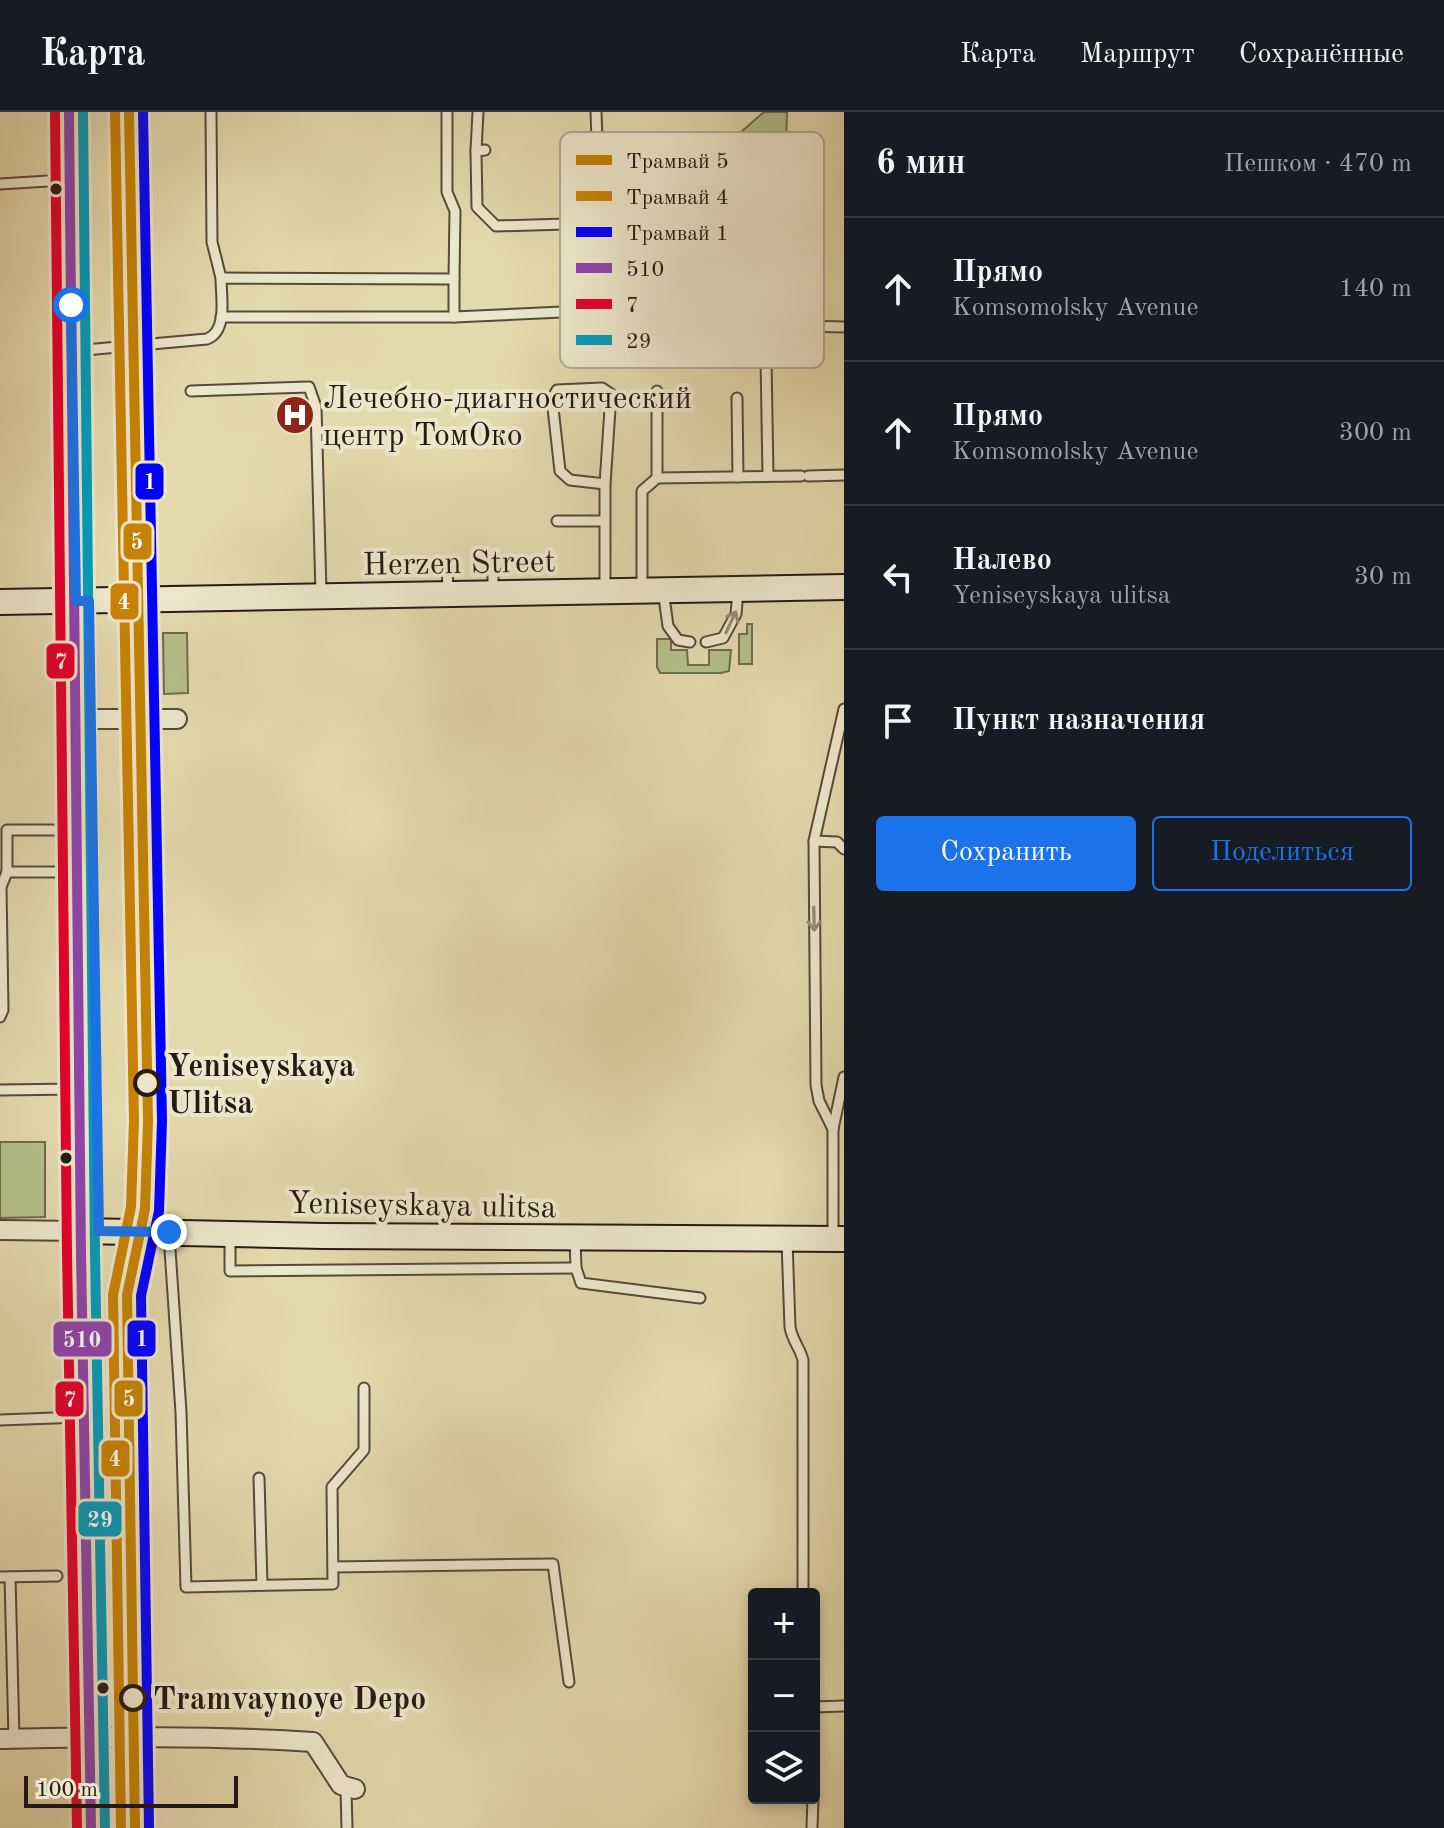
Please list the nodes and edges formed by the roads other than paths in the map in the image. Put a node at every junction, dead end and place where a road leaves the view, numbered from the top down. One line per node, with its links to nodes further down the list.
1 (69, 112): 8 (main road)
2 (83, 112): 18 (main road)
3 (211, 112): 11 (lane)
4 (447, 112): 12 (lane)
5 (478, 112): 10 (lane)
6 (596, 112): 7 (lane)
7 (597, 132)
8 (70, 180): 9 (lane); 39 (main road)
9 (0, 184)
10 (560, 224)
11 (221, 278): 12 (lane); 14 (lane)
12 (454, 279): 15 (lane)
13 (560, 312): 15 (lane)
14 (221, 317): 15 (lane); 18 (lane)
15 (454, 317)
16 (824, 327): 17 (lane)
17 (844, 327)
18 (85, 350): 39 (main road)
19 (766, 368): 24 (lane)
20 (191, 391): 38 (lane)
21 (657, 391): 26 (lane)
22 (737, 398): 25 (lane)
23 (844, 475): 24 (lane)
24 (768, 476): 25 (lane)
25 (738, 477): 26 (lane)
26 (657, 478): 34 (lane)
27 (605, 484): 27 (lane); 29 (lane)
28 (557, 521): 29 (lane)
29 (604, 521): 35 (lane)
30 (493, 565): 36 (lane)
31 (447, 566): 37 (lane)
32 (844, 587): 33 (street, Herzen Street)
33 (738, 589): 34 (street, Herzen Street); 42 (lane, one-way to 33)
34 (652, 590): 35 (street, Herzen Street); 41 (lane)
35 (606, 591): 36 (street, Herzen Street)
36 (493, 593): 37 (street, Herzen Street)
37 (448, 594): 38 (street, Herzen Street)
38 (321, 596): 39 (street, Herzen Street)
39 (82, 601): 40 (street, Herzen Street); 44 (main road)
40 (0, 602)
41 (690, 642)
42 (706, 642)
43 (844, 709): 47 (lane)
44 (84, 719): 45 (street); 46 (main road); 57 (main road)
45 (177, 719)
46 (77, 830): 49 (lane); 50 (main road)
47 (814, 841): 48 (lane); 55 (lane, one-way to 55)
48 (844, 849)
49 (7, 872): 50 (lane); 51 (lane)
50 (77, 872): 53 (main road)
51 (0, 1017)
52 (844, 1077): 55 (lane)
53 (80, 1089): 54 (lane); 57 (main road)
54 (0, 1090)
55 (833, 1129): 62 (lane)
56 (0, 1230): 57 (street, Yeniseyskaya ulitsa)
57 (90, 1231): 58 (street, Yeniseyskaya ulitsa); 66 (main road); 79 (main road)
58 (169, 1232): 59 (street, Yeniseyskaya ulitsa); 72 (lane)
59 (230, 1233): 60 (street, Yeniseyskaya ulitsa); 63 (lane)
60 (575, 1238): 61 (street, Yeniseyskaya ulitsa); 63 (lane)
61 (787, 1239): 62 (street, Yeniseyskaya ulitsa); 73 (lane)
62 (839, 1239)
63 (576, 1268): 64 (lane)
64 (700, 1298)
65 (364, 1388): 69 (lane)
66 (84, 1417): 67 (lane); 79 (main road)
67 (0, 1420)
68 (259, 1478): 72 (lane)
69 (333, 1567): 72 (lane); 76 (lane)
70 (57, 1576): 71 (lane)
71 (5, 1577): 75 (lane)
72 (262, 1585)
73 (803, 1588)
74 (0, 1667): 75 (lane)
75 (13, 1667): 80 (lane)
76 (569, 1682)
77 (844, 1706): 78 (lane)
78 (820, 1707)
79 (98, 1737): 80 (street); 81 (street); 83 (main road); 84 (main road)
80 (7, 1739)
81 (351, 1789): 85 (lane)
82 (813, 1804): 86 (lane)
83 (91, 1828)
84 (108, 1828)
85 (347, 1828)
86 (812, 1828)

